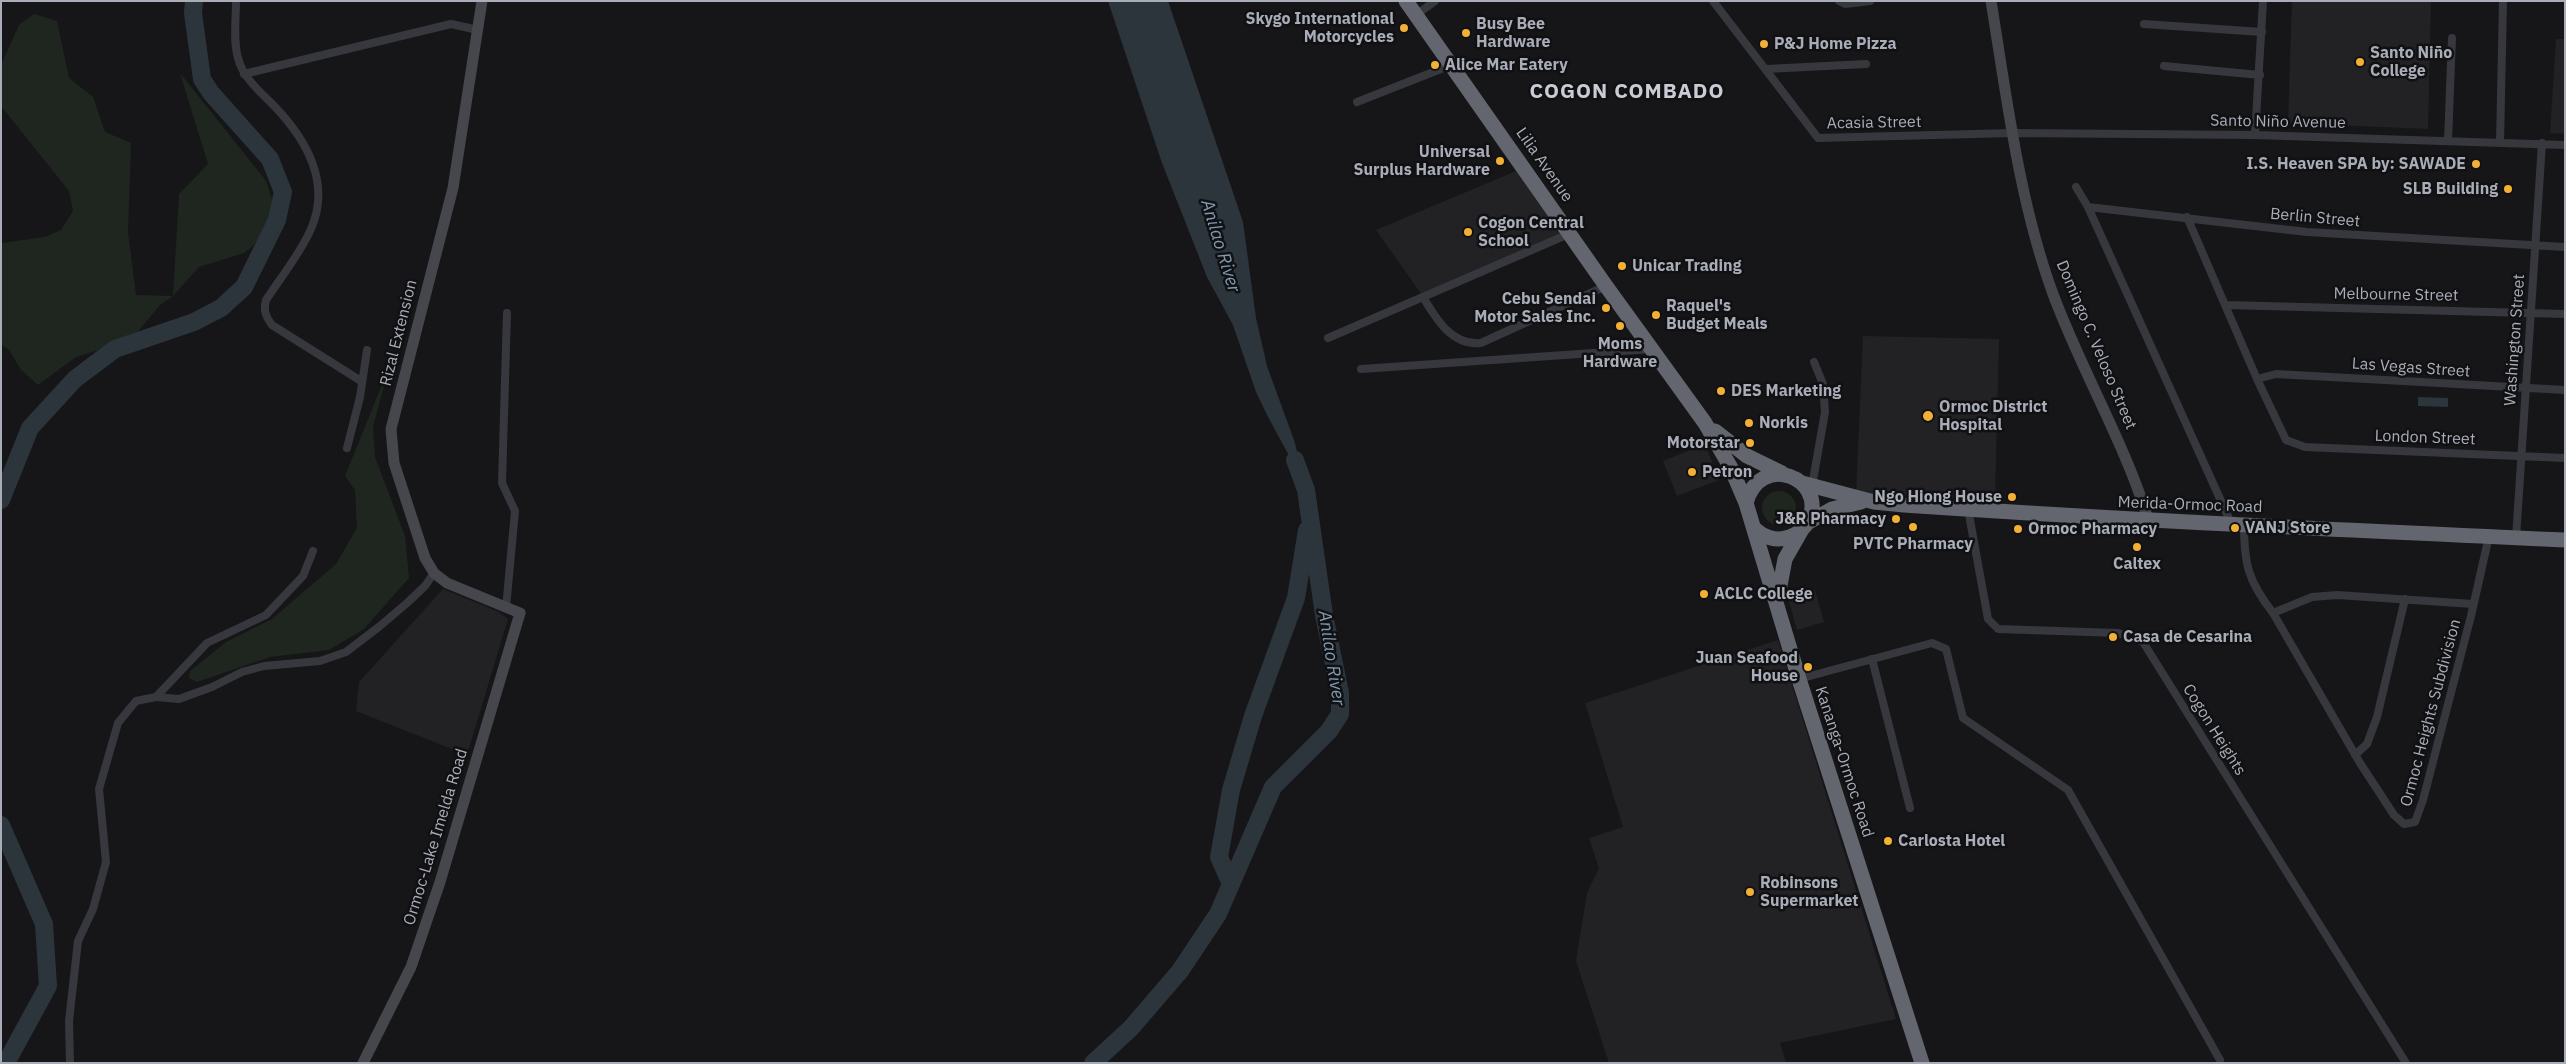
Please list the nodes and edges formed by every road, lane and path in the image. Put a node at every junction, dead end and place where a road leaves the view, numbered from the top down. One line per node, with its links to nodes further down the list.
1 (236, 1): 20 (street)
2 (482, 1): 13 (street, Rizal Extension)
3 (1406, 1): 11 (highway, Lilia Avenue)
4 (1435, 1): 11 (street)
5 (1713, 1): 19 (street, Acasia Street)
6 (1839, 1): 7 (street)
7 (1870, 1)
8 (1991, 1): 23 (street, Domingo C. Veloso Street)
9 (2263, 1): 14 (street)
10 (2503, 1): 26 (street)
11 (1416, 15): 17 (highway, Lilia Avenue)
12 (2144, 24): 14 (street)
13 (478, 30): 20 (street); 67 (street, Rizal Extension)
14 (2262, 32): 21 (street)
15 (2452, 38): 25 (street)
16 (1866, 64): 19 (street)
17 (1452, 65): 22 (street); 32 (highway, Lilia Avenue)
18 (2164, 66): 21 (street)
19 (1766, 69): 23 (street, Acasia Street)
20 (244, 74): 47 (street)
21 (2260, 75): 24 (street)
22 (1357, 102)
23 (2013, 133): 24 (street, Santo Niño Avenue); 59 (street, Domingo C. Veloso Street)
24 (2255, 135): 25 (street, Santo Niño Avenue)
25 (2448, 141): 26 (street, Santo Niño Avenue)
26 (2500, 142): 27 (street, Santo Niño Avenue)
27 (2542, 143): 28 (street, Santo Niño Avenue); 33 (street, Washington Street)
28 (2565, 145)
29 (2076, 187): 30 (street)
30 (2088, 207): 31 (street, Berlin Street); 60 (street)
31 (2187, 217): 33 (street, Berlin Street); 37 (street)
32 (1571, 233): 35 (highway, Lilia Avenue); 36 (street)
33 (2535, 245): 34 (street, Berlin Street); 38 (street, Washington Street)
34 (2565, 247)
35 (1606, 286): 36 (street); 42 (highway, Lilia Avenue)
36 (1423, 297): 41 (street)
37 (2227, 305): 38 (street, Melbourne Street); 46 (street)
38 (2531, 312): 40 (street, Melbourne Street); 48 (street, Washington Street)
39 (507, 313): 71 (street)
40 (2565, 314)
41 (1328, 338)
42 (1652, 349): 45 (street); 50 (highway, Lilia Avenue)
43 (367, 350): 47 (street)
44 (1814, 362): 55 (street)
45 (1361, 369)
46 (2257, 379): 48 (street, Las Vegas Street); 52 (street, London Street)
47 (362, 381): 51 (street)
48 (2526, 389): 49 (street, Las Vegas Street); 52 (street, Washington Street)
49 (2565, 390)
50 (1706, 423): 54 (highway); 57 (highway)
51 (347, 448)
52 (2521, 456): 53 (street, London Street); 64 (street, Washington Street)
53 (2565, 458)
54 (1785, 474): 55 (highway); 57 (highway)
55 (1807, 485): 56 (highway, Merida-Ormoc Road); 61 (highway)
56 (1874, 502): 58 (highway, Merida-Ormoc Road); 61 (highway, Merida-Ormoc Road)
57 (1746, 503): 62 (highway)
58 (1968, 509): 59 (highway, Merida-Ormoc Road); 83 (street, Cogon Heights)
59 (2149, 522): 60 (highway, Merida-Ormoc Road)
60 (2237, 524): 63 (highway, Merida-Ormoc Road); 73 (street, Ormoc Heights Subdivision)
61 (1804, 526): 62 (highway); 69 (highway)
62 (1754, 528): 69 (highway, Kananga-Ormoc Road)
63 (2488, 536): 64 (highway, Merida-Ormoc Road); 70 (street, Ormoc Heights Subdivision)
64 (2516, 538): 65 (highway, Merida-Ormoc Road)
65 (2565, 540)
66 (313, 551): 76 (street)
67 (434, 573): 71 (street, Rizal Extension); 76 (street)
68 (2405, 598): 70 (street, Ormoc Heights Subdivision); 73 (street, Ormoc Heights Subdivision); 77 (street)
69 (1777, 602): 75 (highway, Kananga-Ormoc Road)
70 (2473, 604): 77 (street, Ormoc Heights Subdivision)
71 (506, 608): 72 (street, Rizal Extension)
72 (520, 612): 81 (street, Ormoc-Lake Imelda Road)
73 (2273, 613): 77 (street, Ormoc Heights Subdivision)
74 (1872, 659): 75 (street); 78 (street); 79 (street)
75 (1799, 680): 82 (highway, Kananga-Ormoc Road)
76 (156, 697): 80 (street)
77 (2355, 755)
78 (1910, 808)
79 (2220, 1060)
80 (70, 1063)
81 (363, 1063)
82 (1922, 1063)
83 (2406, 1063)

